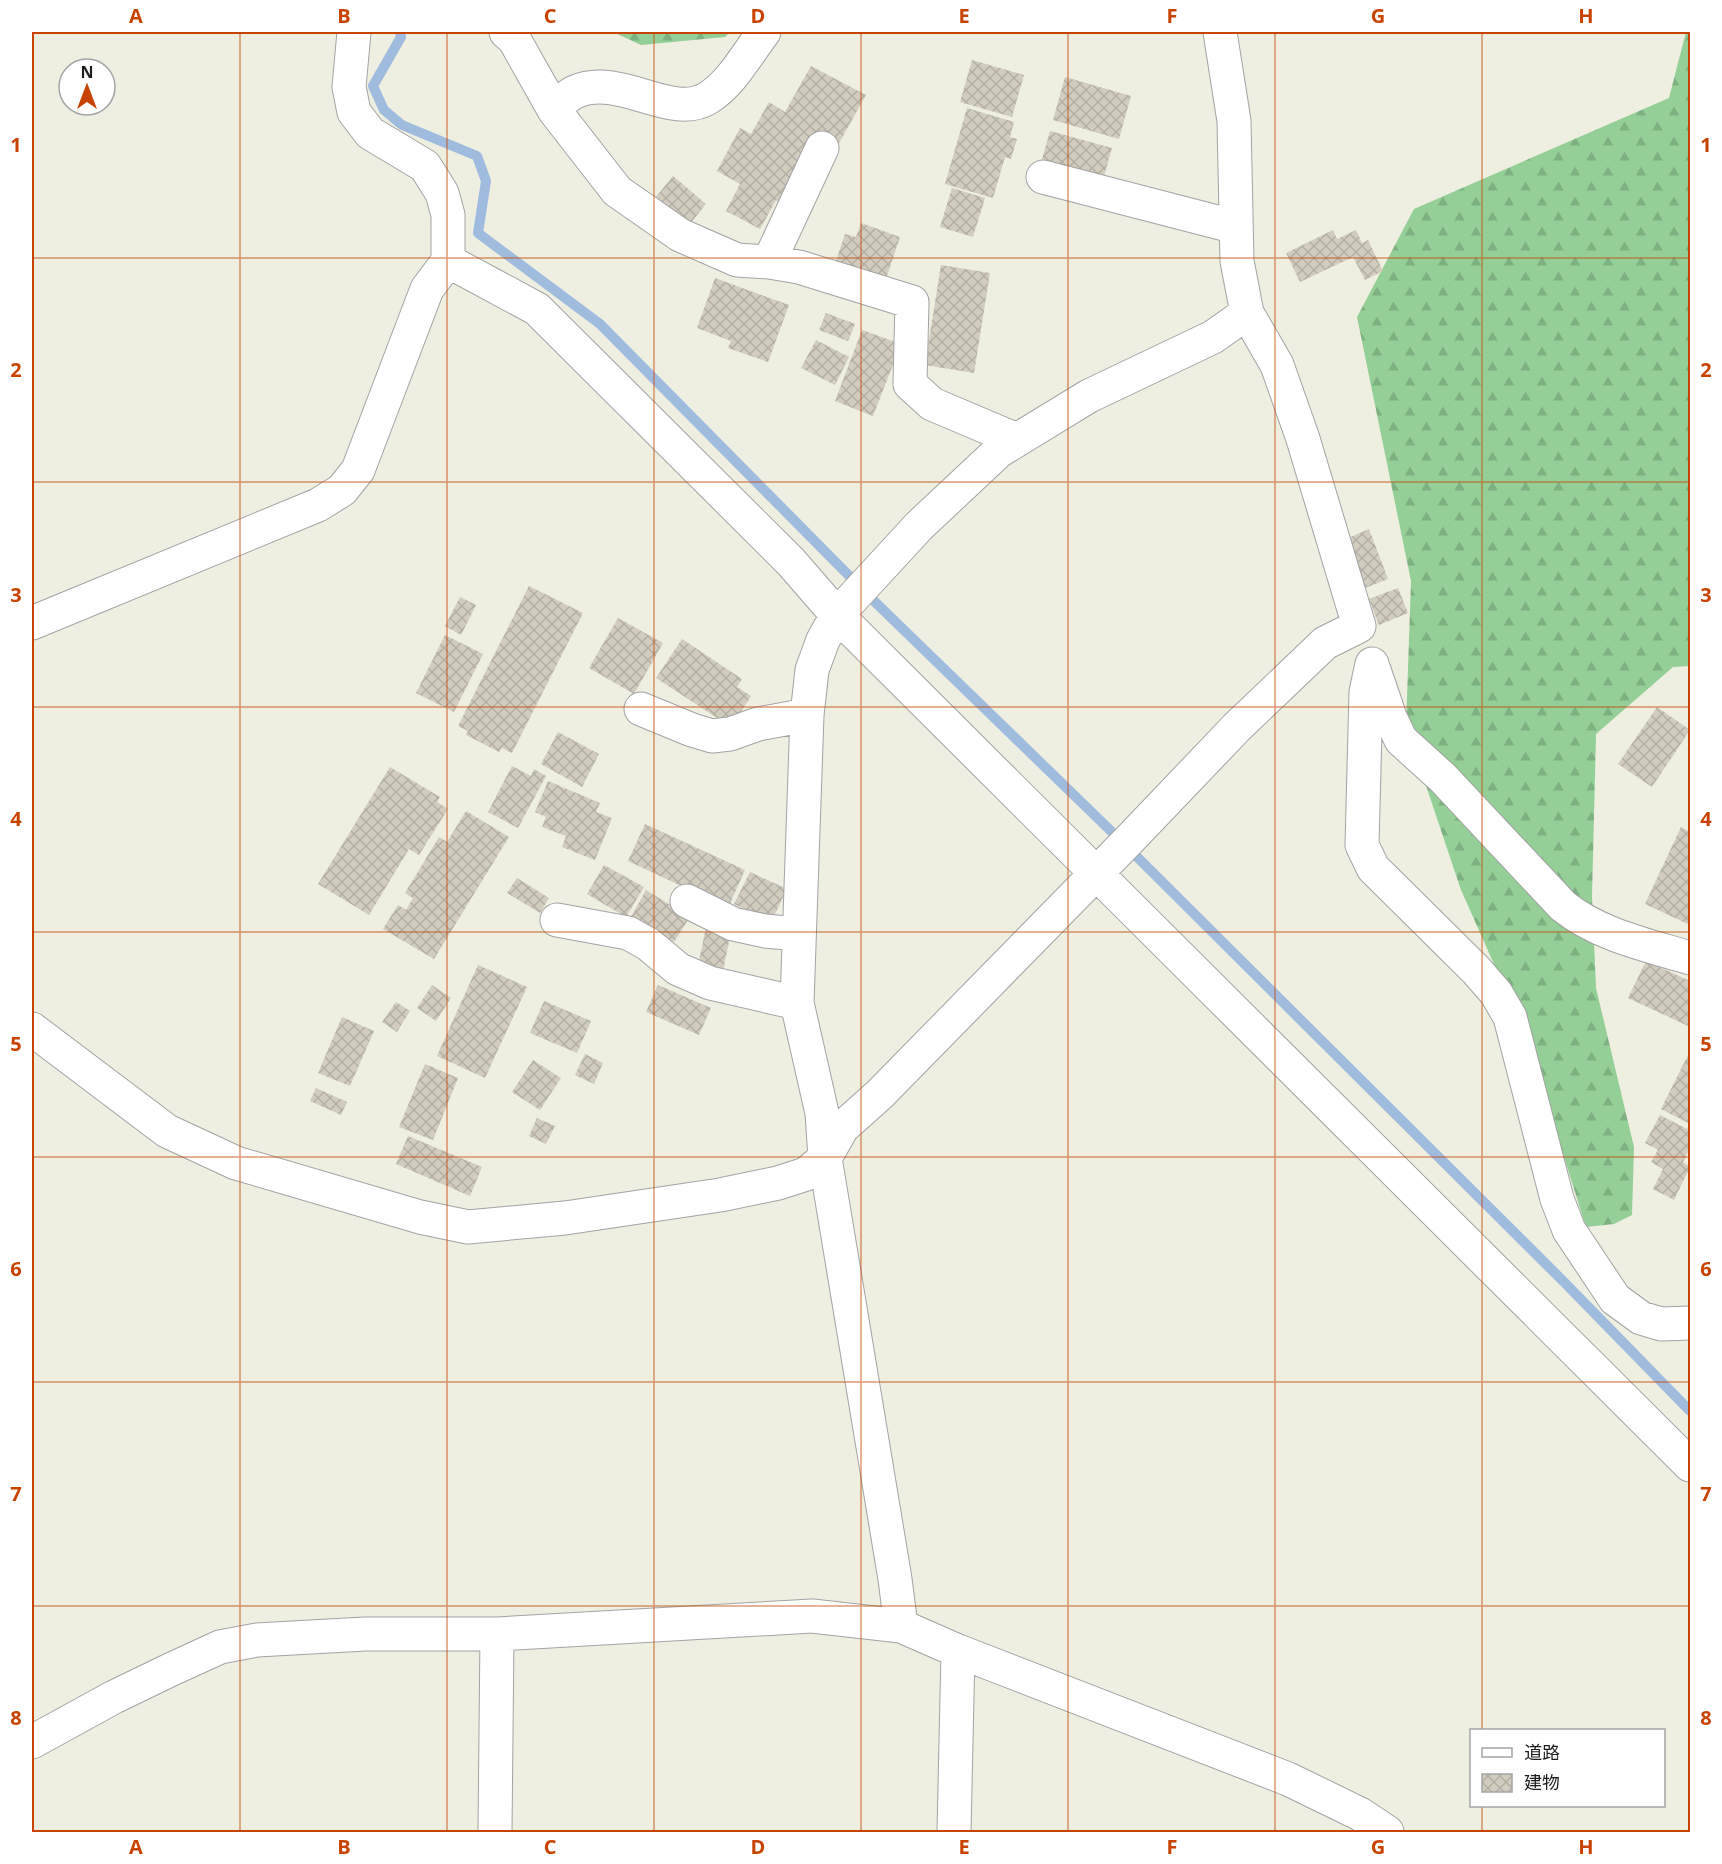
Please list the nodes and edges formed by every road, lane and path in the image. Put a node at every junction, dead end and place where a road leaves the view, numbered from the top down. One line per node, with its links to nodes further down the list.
1 (354, 32): 9 (street)
2 (506, 32): 5 (street)
3 (764, 32): 5 (street)
4 (1220, 32): 8 (street)
5 (554, 110): 10 (street)
6 (822, 148): 10 (street)
7 (1043, 177): 8 (street)
8 (1236, 227): 11 (street)
9 (448, 261): 13 (street); 14 (street)
10 (769, 262): 12 (street)
11 (1247, 313): 12 (street); 15 (street)
12 (1017, 440): 13 (street)
13 (845, 607): 18 (street); 19 (street)
14 (32, 623)
15 (1359, 626): 16 (street); 19 (street)
16 (1372, 664): 23 (street); 27 (street)
17 (641, 709): 18 (street)
18 (807, 715): 22 (street)
19 (1114, 856): 26 (street); 28 (street)
20 (687, 901): 22 (street)
21 (557, 920): 24 (street)
22 (799, 934): 24 (street)
23 (1690, 958)
24 (797, 1003): 26 (street)
25 (32, 1029): 26 (street)
26 (825, 1158): 29 (street)
27 (1690, 1323)
28 (1690, 1465)
29 (901, 1626): 30 (street); 31 (street)
30 (497, 1634): 32 (street); 33 (street)
31 (958, 1651): 34 (street); 35 (street)
32 (32, 1742)
33 (495, 1833)
34 (954, 1833)
35 (1387, 1833)

